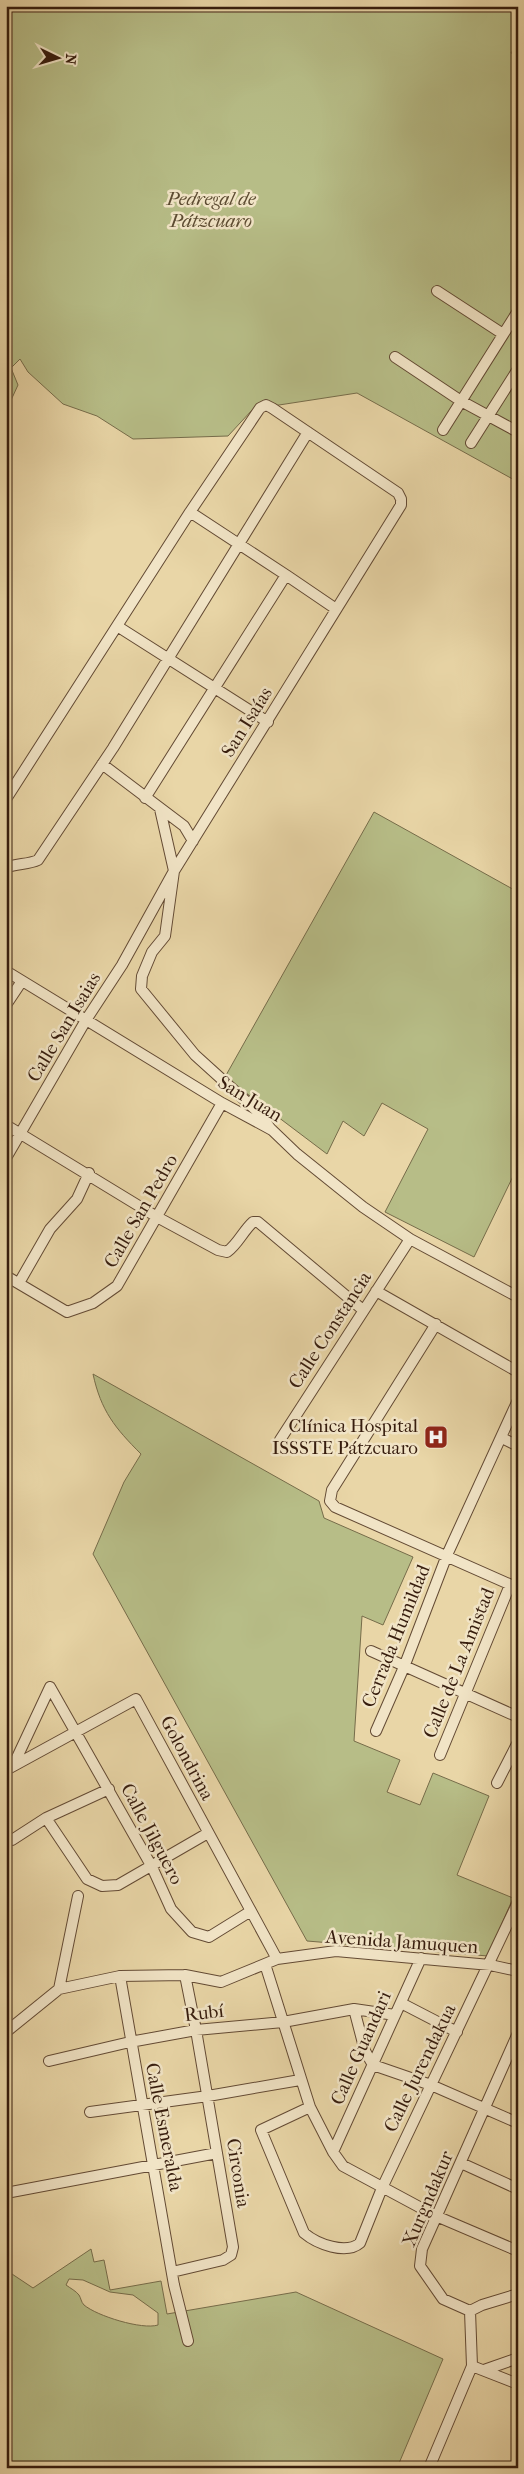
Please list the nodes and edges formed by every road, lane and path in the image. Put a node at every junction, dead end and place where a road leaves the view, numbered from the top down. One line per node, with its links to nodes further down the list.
1 (437, 291): 3 (street)
2 (518, 311): 3 (street)
3 (503, 334): 6 (street)
4 (395, 357): 6 (street)
5 (518, 368): 7 (street)
6 (461, 401): 7 (street); 8 (street)
7 (488, 416): 10 (street); 11 (street)
8 (443, 430)
9 (308, 432): 12 (street); 13 (street); 15 (street, San Isaías)
10 (518, 432)
11 (471, 443)
12 (190, 512): 13 (street); 16 (street)
13 (238, 544): 14 (street); 17 (street)
14 (286, 575): 15 (street); 18 (street)
15 (336, 610): 19 (street, San Isaías)
16 (117, 626): 17 (street); 22 (street)
17 (168, 658): 18 (street); 20 (street)
18 (216, 688): 19 (street); 21 (street)
19 (268, 722): 24 (street, San Isaías)
20 (102, 764): 21 (street); 25 (street)
21 (146, 798): 23 (street)
22 (6, 799)
23 (160, 809): 24 (street); 26 (street)
24 (193, 841): 26 (street, San Isaías)
25 (6, 868)
26 (174, 871): 27 (street, San Isaías); 34 (street)
27 (122, 965): 31 (street, Calle San Isaias)
28 (6, 971): 29 (street, San Juan)
29 (22, 981): 30 (street); 31 (street, San Juan)
30 (6, 1005)
31 (86, 1020): 32 (street, San Juan); 35 (street, Calle San Isaias)
32 (222, 1103): 34 (street, San Juan); 38 (street, Calle San Pedro)
33 (6, 1125): 35 (street)
34 (272, 1130): 39 (street, San Juan)
35 (20, 1134): 36 (street, Calle San Isaias); 37 (street)
36 (6, 1158)
37 (89, 1173): 38 (street); 41 (street)
38 (157, 1217): 41 (street, Calle San Pedro); 44 (street)
39 (410, 1239): 42 (street, Calle Constancia); 43 (street, San Juan)
40 (6, 1276): 41 (street)
41 (19, 1283)
42 (376, 1290): 44 (street, Calle Constancia); 45 (street)
43 (518, 1297)
44 (363, 1310): 49 (street, Calle Constancia)
45 (436, 1324): 46 (street); 51 (street)
46 (518, 1372)
47 (518, 1400): 48 (street, Cerrada Humildad)
48 (502, 1438): 50 (street); 51 (street, Cerrada Humildad)
49 (280, 1440)
50 (518, 1446)
51 (447, 1555): 52 (street); 54 (street, Cerrada Humildad)
52 (514, 1586): 55 (street, Calle de La Amistad)
53 (371, 1651): 54 (street)
54 (404, 1667): 55 (street); 57 (street, Cerrada Humildad)
55 (466, 1695): 56 (street); 60 (street, Calle de La Amistad)
56 (518, 1717)
57 (376, 1730)
58 (75, 1733): 61 (street); 61 (street, Calle Jilguero); 63 (street, Calle Jilguero); 65 (street, Golondrina)
59 (518, 1742): 62 (street)
60 (440, 1755)
61 (10, 1768)
62 (497, 1782)
63 (109, 1789): 64 (street); 67 (street, Calle Jilguero)
64 (46, 1818): 66 (street); 67 (street)
65 (208, 1833): 67 (street); 70 (street, Golondrina)
66 (12, 1840)
67 (152, 1867): 70 (street, Calle Jilguero)
68 (78, 1896): 78 (street)
69 (518, 1902): 74 (street, Calle Jurendakua)
70 (251, 1911): 72 (street, Golondrina)
71 (421, 1958): 72 (street, Avenida Jamuquen); 74 (street, Avenida Jamuquen); 79 (street, Calle Guandari)
72 (277, 1959): 73 (street, Avenida Jamuquen)
73 (265, 1964): 76 (street, Avenida Jamuquen); 82 (street)
74 (490, 1964): 75 (street, Avenida Jamuquen); 85 (street, Calle Jurendakua)
75 (518, 1971)
76 (185, 1975): 77 (street, Avenida Jamuquen); 83 (street, Circonia)
77 (120, 1976): 78 (street, Avenida Jamuquen); 87 (street, Calle Esmeralda)
78 (59, 1989): 84 (street, Avenida Jamuquen)
79 (401, 2003): 81 (street, Calle Guandari); 85 (street)
80 (354, 2009): 81 (street, Rubí); 82 (street, Rubí); 91 (street)
81 (395, 2015): 91 (street, Calle Guandari)
82 (282, 2022): 83 (street, Rubí); 92 (street)
83 (196, 2030): 87 (street, Rubí); 94 (street, Circonia)
84 (6, 2032)
85 (457, 2032): 93 (street, Calle Jurendakua)
86 (518, 2032): 88 (street, Xurgndakur)
87 (130, 2042): 89 (street, Rubí); 95 (street, Calle Esmeralda)
88 (507, 2057): 90 (street); 97 (street, Xurgndakur)
89 (49, 2061)
90 (518, 2061)
91 (373, 2065): 93 (street); 100 (street, Calle Guandari)
92 (300, 2080): 94 (street); 96 (street)
93 (431, 2085): 97 (street); 104 (street, Calle Jurendakua)
94 (208, 2096): 95 (street); 101 (street, Circonia)
95 (142, 2105): 98 (street); 103 (street, Calle Esmeralda)
96 (310, 2107): 100 (street); 104 (street, Calle Jurendakua)
97 (485, 2108): 99 (street); 102 (street, Xurgndakur)
98 (90, 2112)
99 (518, 2123)
100 (333, 2152): 104 (street)
101 (217, 2153): 103 (street); 109 (street, Circonia)
102 (461, 2162): 105 (street); 107 (street, Xurgndakur)
103 (154, 2167): 106 (street); 109 (street, Calle Esmeralda)
104 (382, 2188): 107 (street)
105 (518, 2189)
106 (6, 2193)
107 (436, 2216): 108 (street); 111 (street, Xurgndakur)
108 (518, 2251)
109 (172, 2272): 112 (street, Calle Esmeralda)
110 (518, 2294): 111 (street)
111 (470, 2311): 114 (street)
112 (188, 2341)
113 (518, 2358): 115 (street)
114 (472, 2366): 115 (street); 117 (street)
115 (484, 2370): 116 (street)
116 (518, 2384)
117 (429, 2468)

